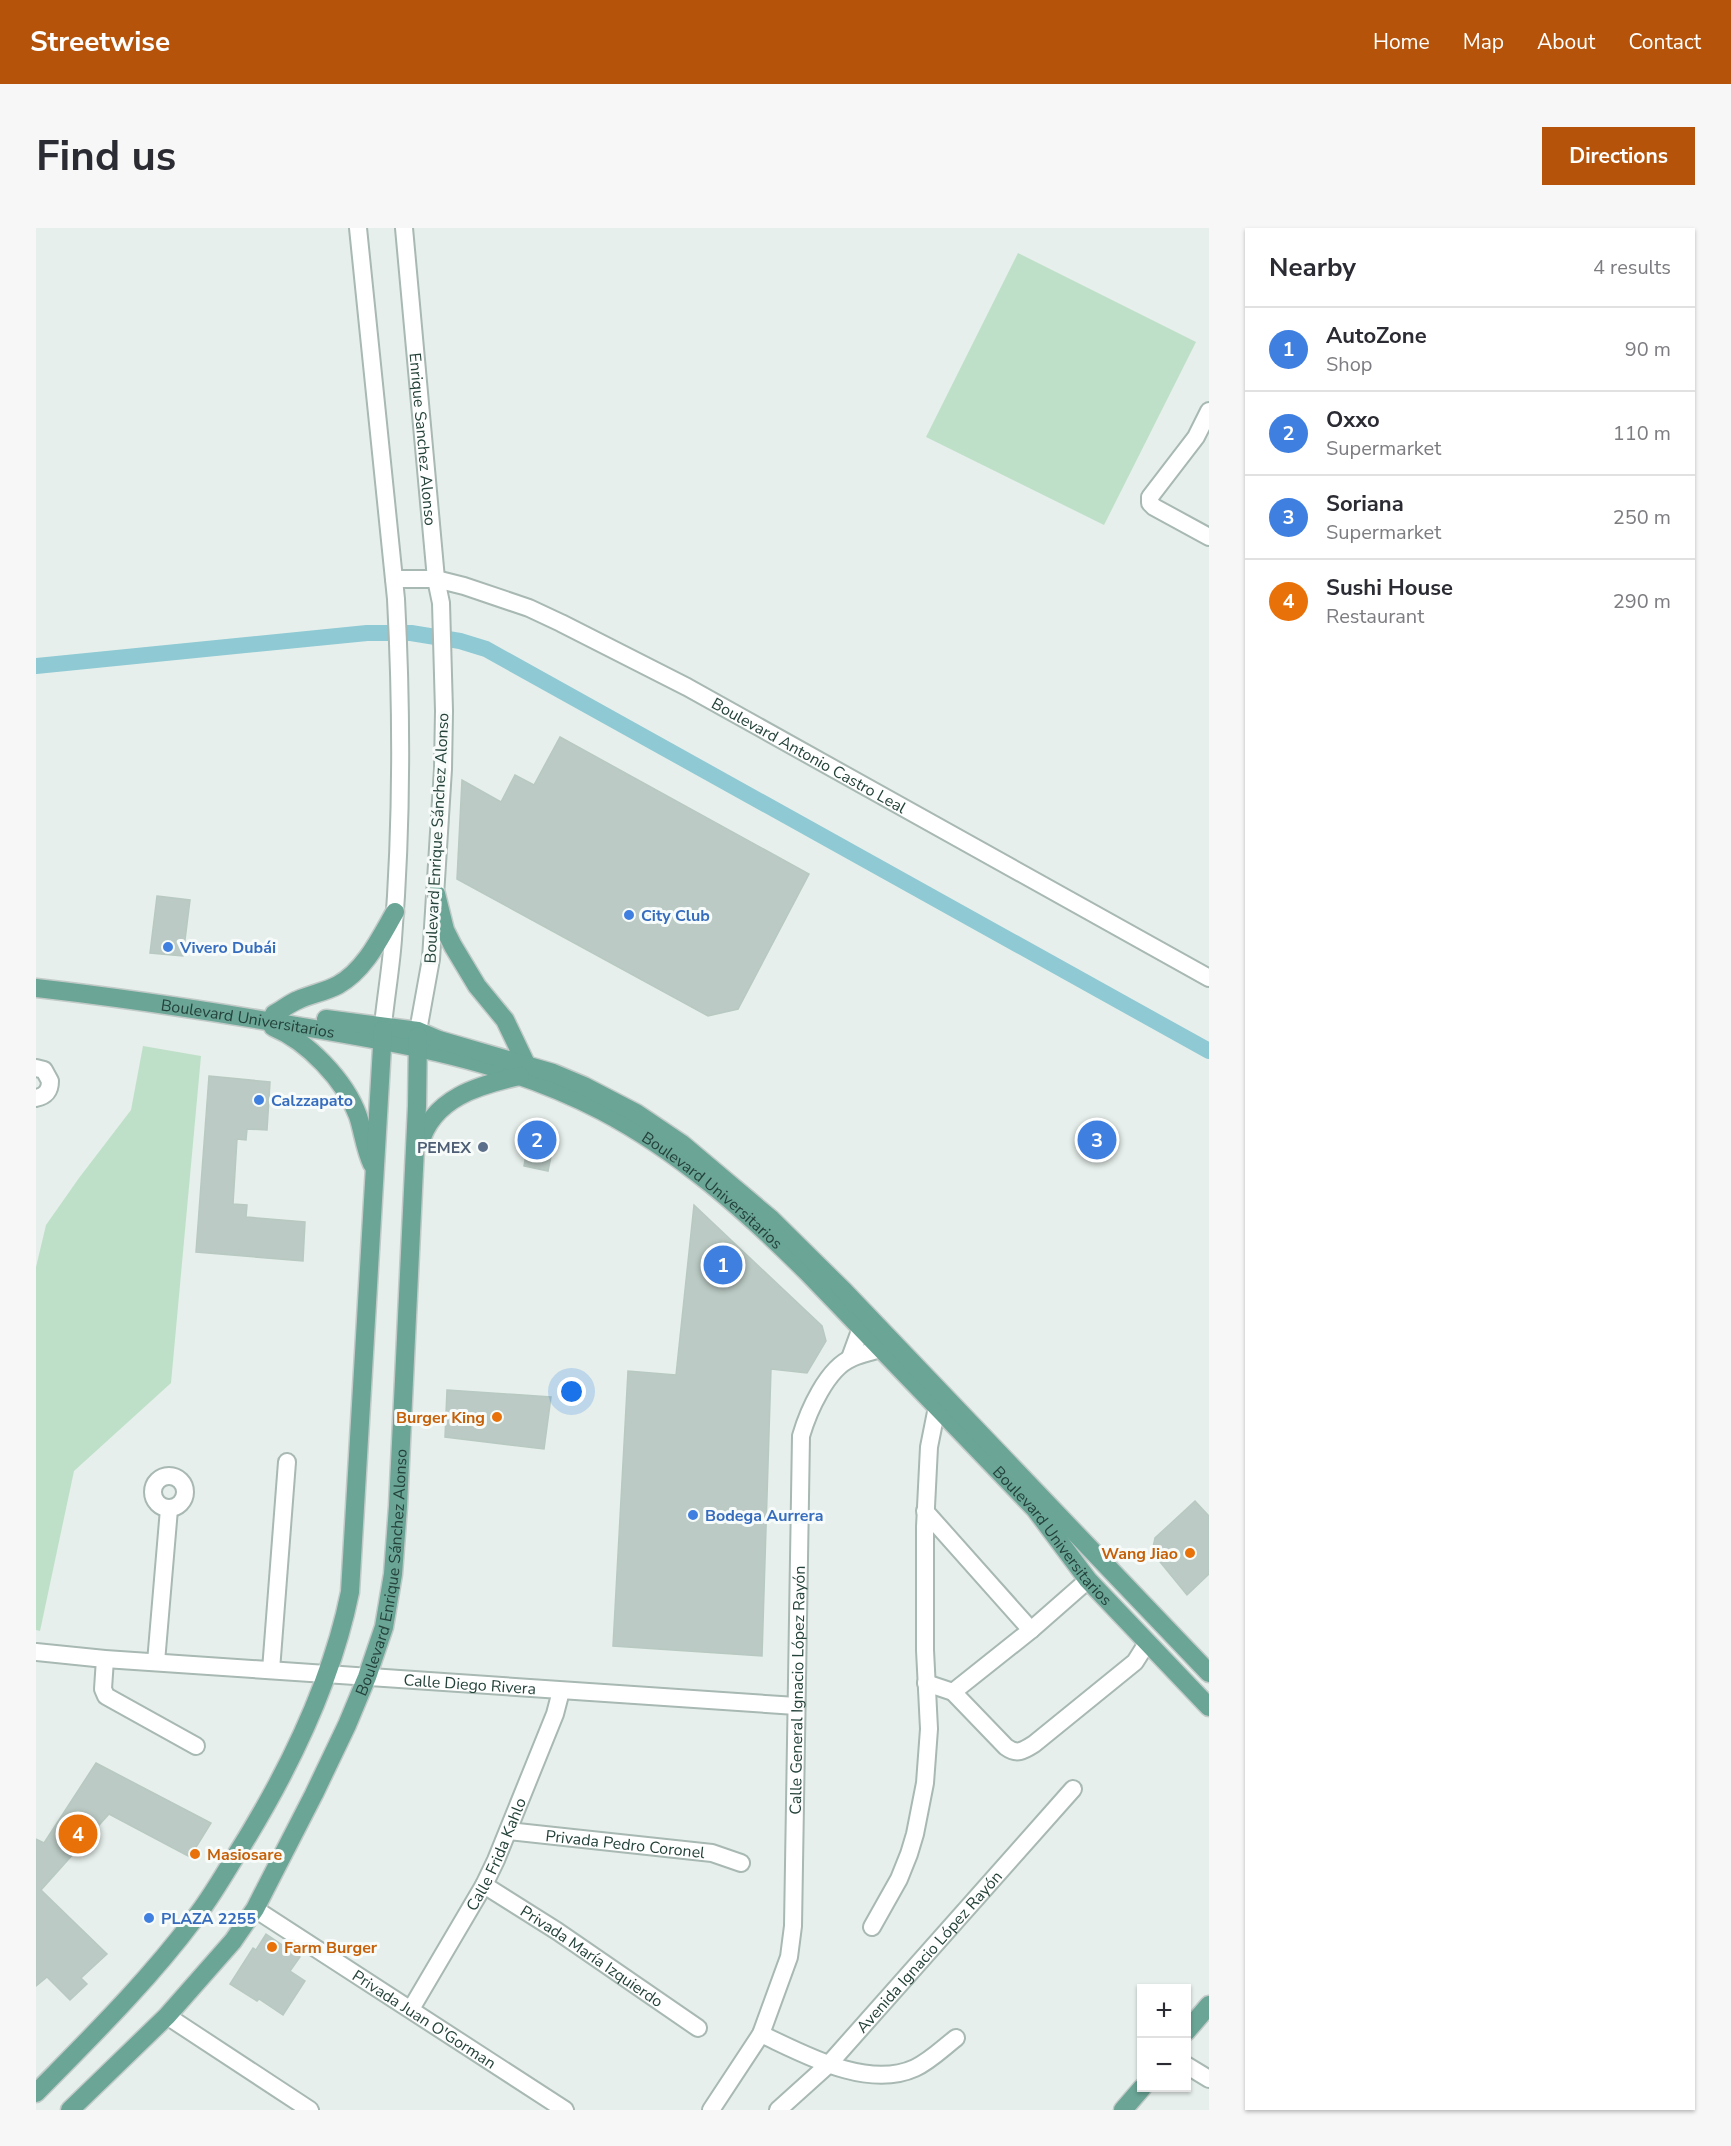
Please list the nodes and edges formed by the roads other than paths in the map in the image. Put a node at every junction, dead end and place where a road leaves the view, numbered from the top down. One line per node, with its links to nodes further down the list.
1 (358, 228): 5 (street)
2 (404, 228): 6 (street, Enrique Sanchez Alonso)
3 (1208, 414): 4 (street)
4 (1209, 537)
5 (394, 579): 6 (street, Boulevard Antonio Castro Leal); 9 (street, Boulevard Enrique Sánchez Alonso)
6 (436, 579): 7 (street, Enrique Sanchez Alonso); 10 (street, Boulevard Antonio Castro Leal)
7 (441, 650): 8 (street, Boulevard Enrique Sánchez Alonso)
8 (436, 894): 15 (street, Boulevard Enrique Sánchez Alonso); 17 (main road)
9 (395, 912): 12 (main road); 14 (street, Boulevard Enrique Sánchez Alonso)
10 (1209, 978)
11 (36, 987): 12 (main road, Boulevard Universitarios); 13 (main road, Boulevard Universitarios)
12 (274, 1014): 14 (main road, Boulevard Universitarios)
13 (249, 1018): 14 (main road, Boulevard Universitarios); 20 (main road)
14 (383, 1033): 15 (main road, Boulevard Universitarios); 20 (main road, Boulevard Enrique Sánchez Alonso)
15 (419, 1039): 17 (main road, Boulevard Universitarios); 19 (main road, Boulevard Enrique Sánchez Alonso)
16 (36, 1068): 18 (street)
17 (523, 1070): 19 (main road); 21 (main road, Boulevard Universitarios)
18 (36, 1098)
19 (414, 1166): 38 (main road, Boulevard Enrique Sánchez Alonso)
20 (376, 1171): 37 (main road, Boulevard Enrique Sánchez Alonso)
21 (866, 1324): 22 (main road, Boulevard Universitarios); 23 (street)
22 (886, 1346): 23 (street); 24 (main road, Boulevard Universitarios); 26 (main road, Boulevard Universitarios)
23 (850, 1358): 42 (street, Calle General Ignacio López Rayón)
24 (938, 1407): 26 (main road, Boulevard Universitarios); 28 (street)
25 (287, 1462): 35 (street)
26 (1040, 1505): 29 (main road, Boulevard Universitarios); 36 (main road, Boulevard Universitarios)
27 (169, 1509): 34 (street)
28 (925, 1512): 30 (street); 39 (street)
29 (1088, 1580): 30 (street); 31 (main road, Boulevard Universitarios)
30 (1031, 1630): 41 (street)
31 (1147, 1643): 41 (street); 43 (main road, Boulevard Universitarios)
32 (36, 1652): 33 (street, Calle Diego Rivera)
33 (105, 1659): 34 (street, Calle Diego Rivera); 44 (street)
34 (156, 1662): 35 (street, Calle Diego Rivera)
35 (271, 1670): 37 (street, Calle Diego Rivera)
36 (1209, 1673)
37 (326, 1674): 38 (street, Calle Diego Rivera); 62 (main road, Boulevard Enrique Sánchez Alonso)
38 (367, 1677): 40 (street, Calle Diego Rivera); 49 (main road, Boulevard Enrique Sánchez Alonso)
39 (926, 1683): 41 (street); 50 (street)
40 (561, 1691): 42 (street, Calle Diego Rivera); 46 (street, Calle Frida Kahlo)
41 (953, 1692)
42 (796, 1706): 56 (street, Calle General Ignacio López Rayón)
43 (1209, 1707)
44 (196, 1746)
45 (1073, 1789): 58 (street, Avenida Ignacio López Rayón)
46 (508, 1831): 47 (street, Privada Pedro Coronel); 48 (street, Calle Frida Kahlo)
47 (741, 1863)
48 (484, 1885): 52 (street, Calle Frida Kahlo); 55 (street, Privada María Izquierdo)
49 (255, 1909): 52 (street, Privada Juan O'Gorman); 53 (main road, Boulevard Enrique Sánchez Alonso)
50 (872, 1927)
51 (1209, 2005): 54 (main road)
52 (411, 2008): 65 (street, Privada Juan O'Gorman)
53 (167, 2016): 63 (main road, Boulevard Enrique Sánchez Alonso); 64 (street)
54 (1191, 2026)
55 (698, 2028)
56 (760, 2034): 58 (street); 66 (street)
57 (956, 2038): 58 (street)
58 (829, 2064): 67 (street, Avenida Ignacio López Rayón)
59 (1191, 2069): 60 (street)
60 (1209, 2079)
61 (1139, 2092): 68 (main road)
62 (36, 2093)
63 (70, 2110)
64 (310, 2110)
65 (565, 2110)
66 (711, 2110)
67 (778, 2110)
68 (1123, 2110)

